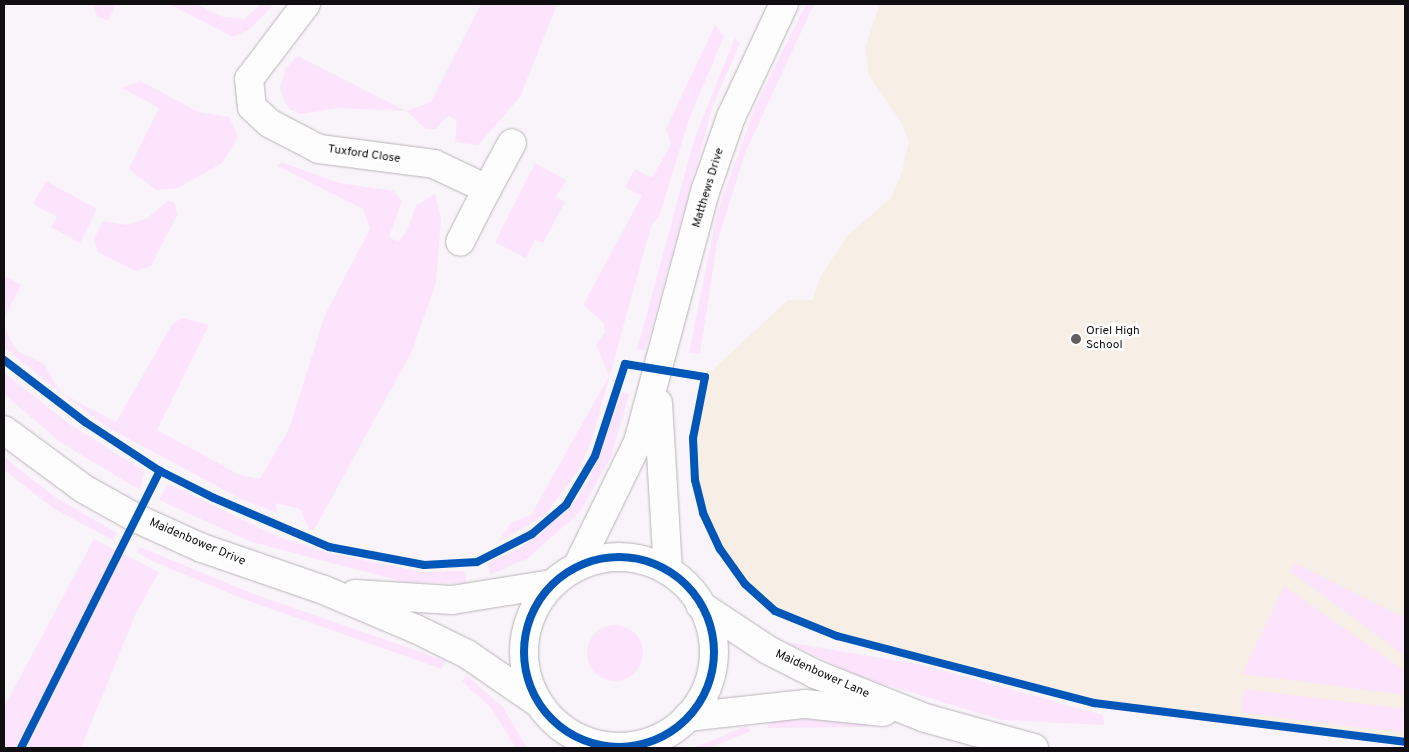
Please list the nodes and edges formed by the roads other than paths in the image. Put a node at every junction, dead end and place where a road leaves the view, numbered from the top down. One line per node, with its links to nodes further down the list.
1 (306, 4): 4 (street, Tuxford Close)
2 (784, 4): 6 (street, Matthews Drive)
3 (512, 143): 4 (street)
4 (487, 189): 5 (street)
5 (460, 242)
6 (658, 381): 8 (street, Matthews Drive); 9 (street, Matthews Drive)
7 (4, 430): 11 (street, Maidenbower Drive)
8 (578, 566): 9 (street); 10 (street)
9 (668, 571): 12 (street)
10 (552, 584): 11 (street, Maidenbower Drive); 15 (street)
11 (324, 590): 15 (street, Maidenbower Drive)
12 (700, 605): 13 (street); 14 (street, Maidenbower Lane)
13 (687, 717): 14 (street, Maidenbower Lane); 16 (street)
14 (925, 718): 17 (street, Maidenbower Lane)
15 (549, 725): 16 (street, Maidenbower Drive)
16 (657, 743)
17 (1034, 748)

